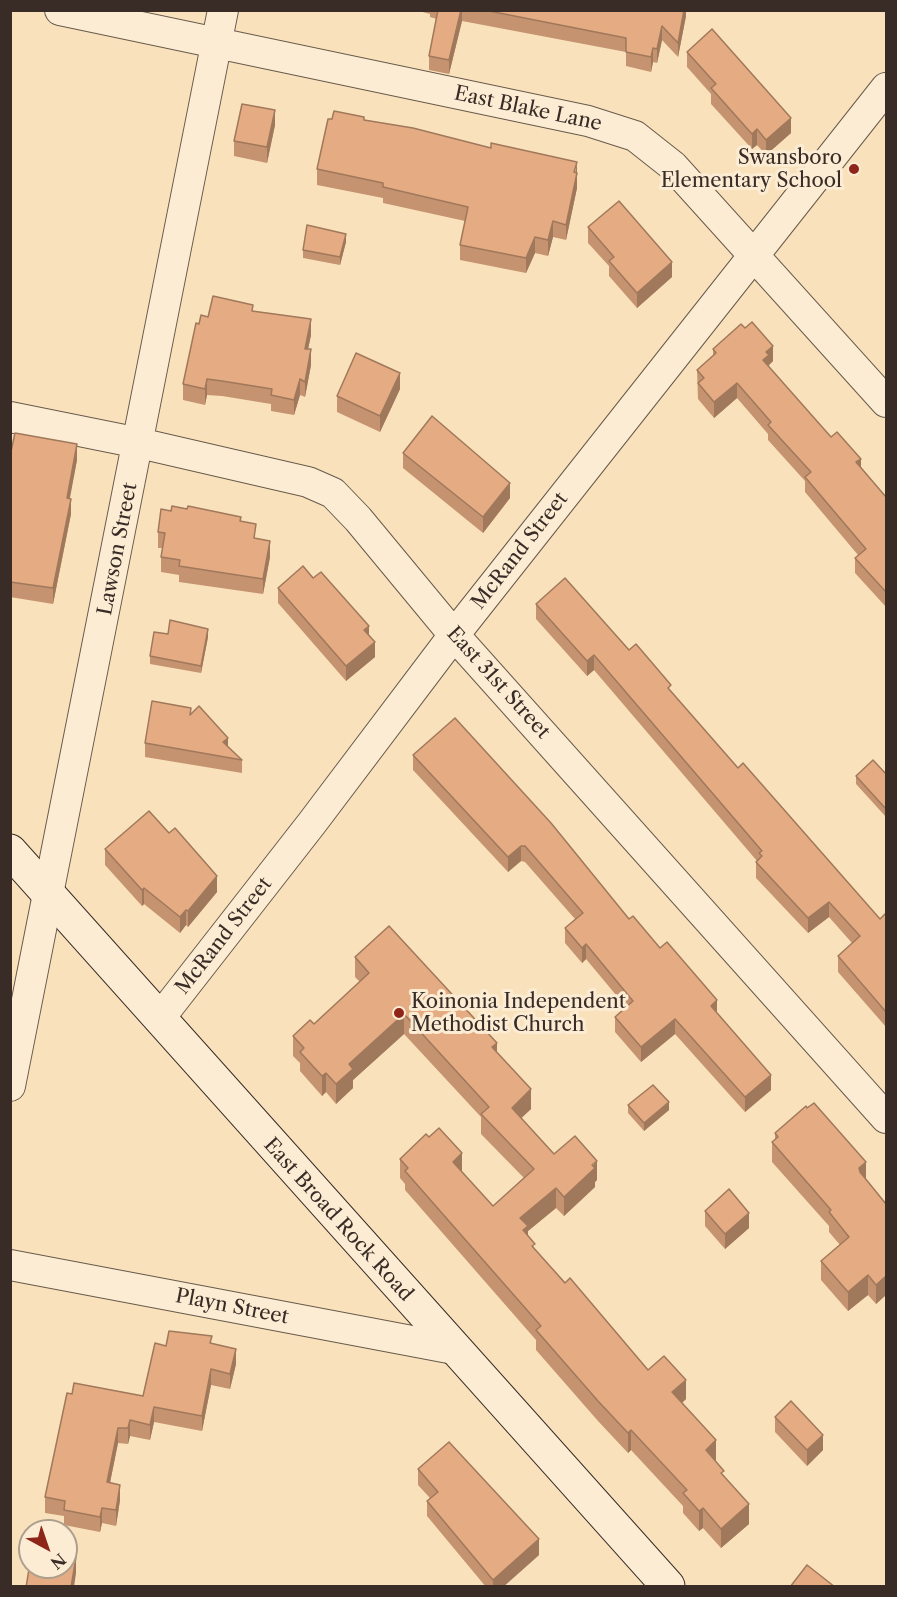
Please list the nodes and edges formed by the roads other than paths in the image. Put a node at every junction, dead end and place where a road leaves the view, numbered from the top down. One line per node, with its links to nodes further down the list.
1 (60, 10): 3 (street, East Blake Lane)
2 (223, 10): 3 (street, Lawson Street)
3 (217, 43): 5 (street, East Blake Lane); 8 (street, Lawson Street)
4 (886, 88): 5 (street, McRand Street)
5 (755, 254): 6 (street, East Blake Lane); 9 (street, McRand Street)
6 (886, 402)
7 (10, 417): 8 (street, East 31st Street)
8 (139, 443): 9 (street, East 31st Street); 11 (street, Lawson Street)
9 (454, 635): 12 (street, McRand Street); 14 (street, East 31st Street)
10 (10, 851): 11 (main road, East Broad Rock Road)
11 (48, 895): 12 (main road, East Broad Rock Road); 13 (street, Lawson Street)
12 (159, 1019): 16 (main road, East Broad Rock Road)
13 (10, 1086)
14 (886, 1118)
15 (10, 1265): 16 (street, Playn Street)
16 (454, 1349): 17 (main road, East Broad Rock Road)
17 (668, 1587)

